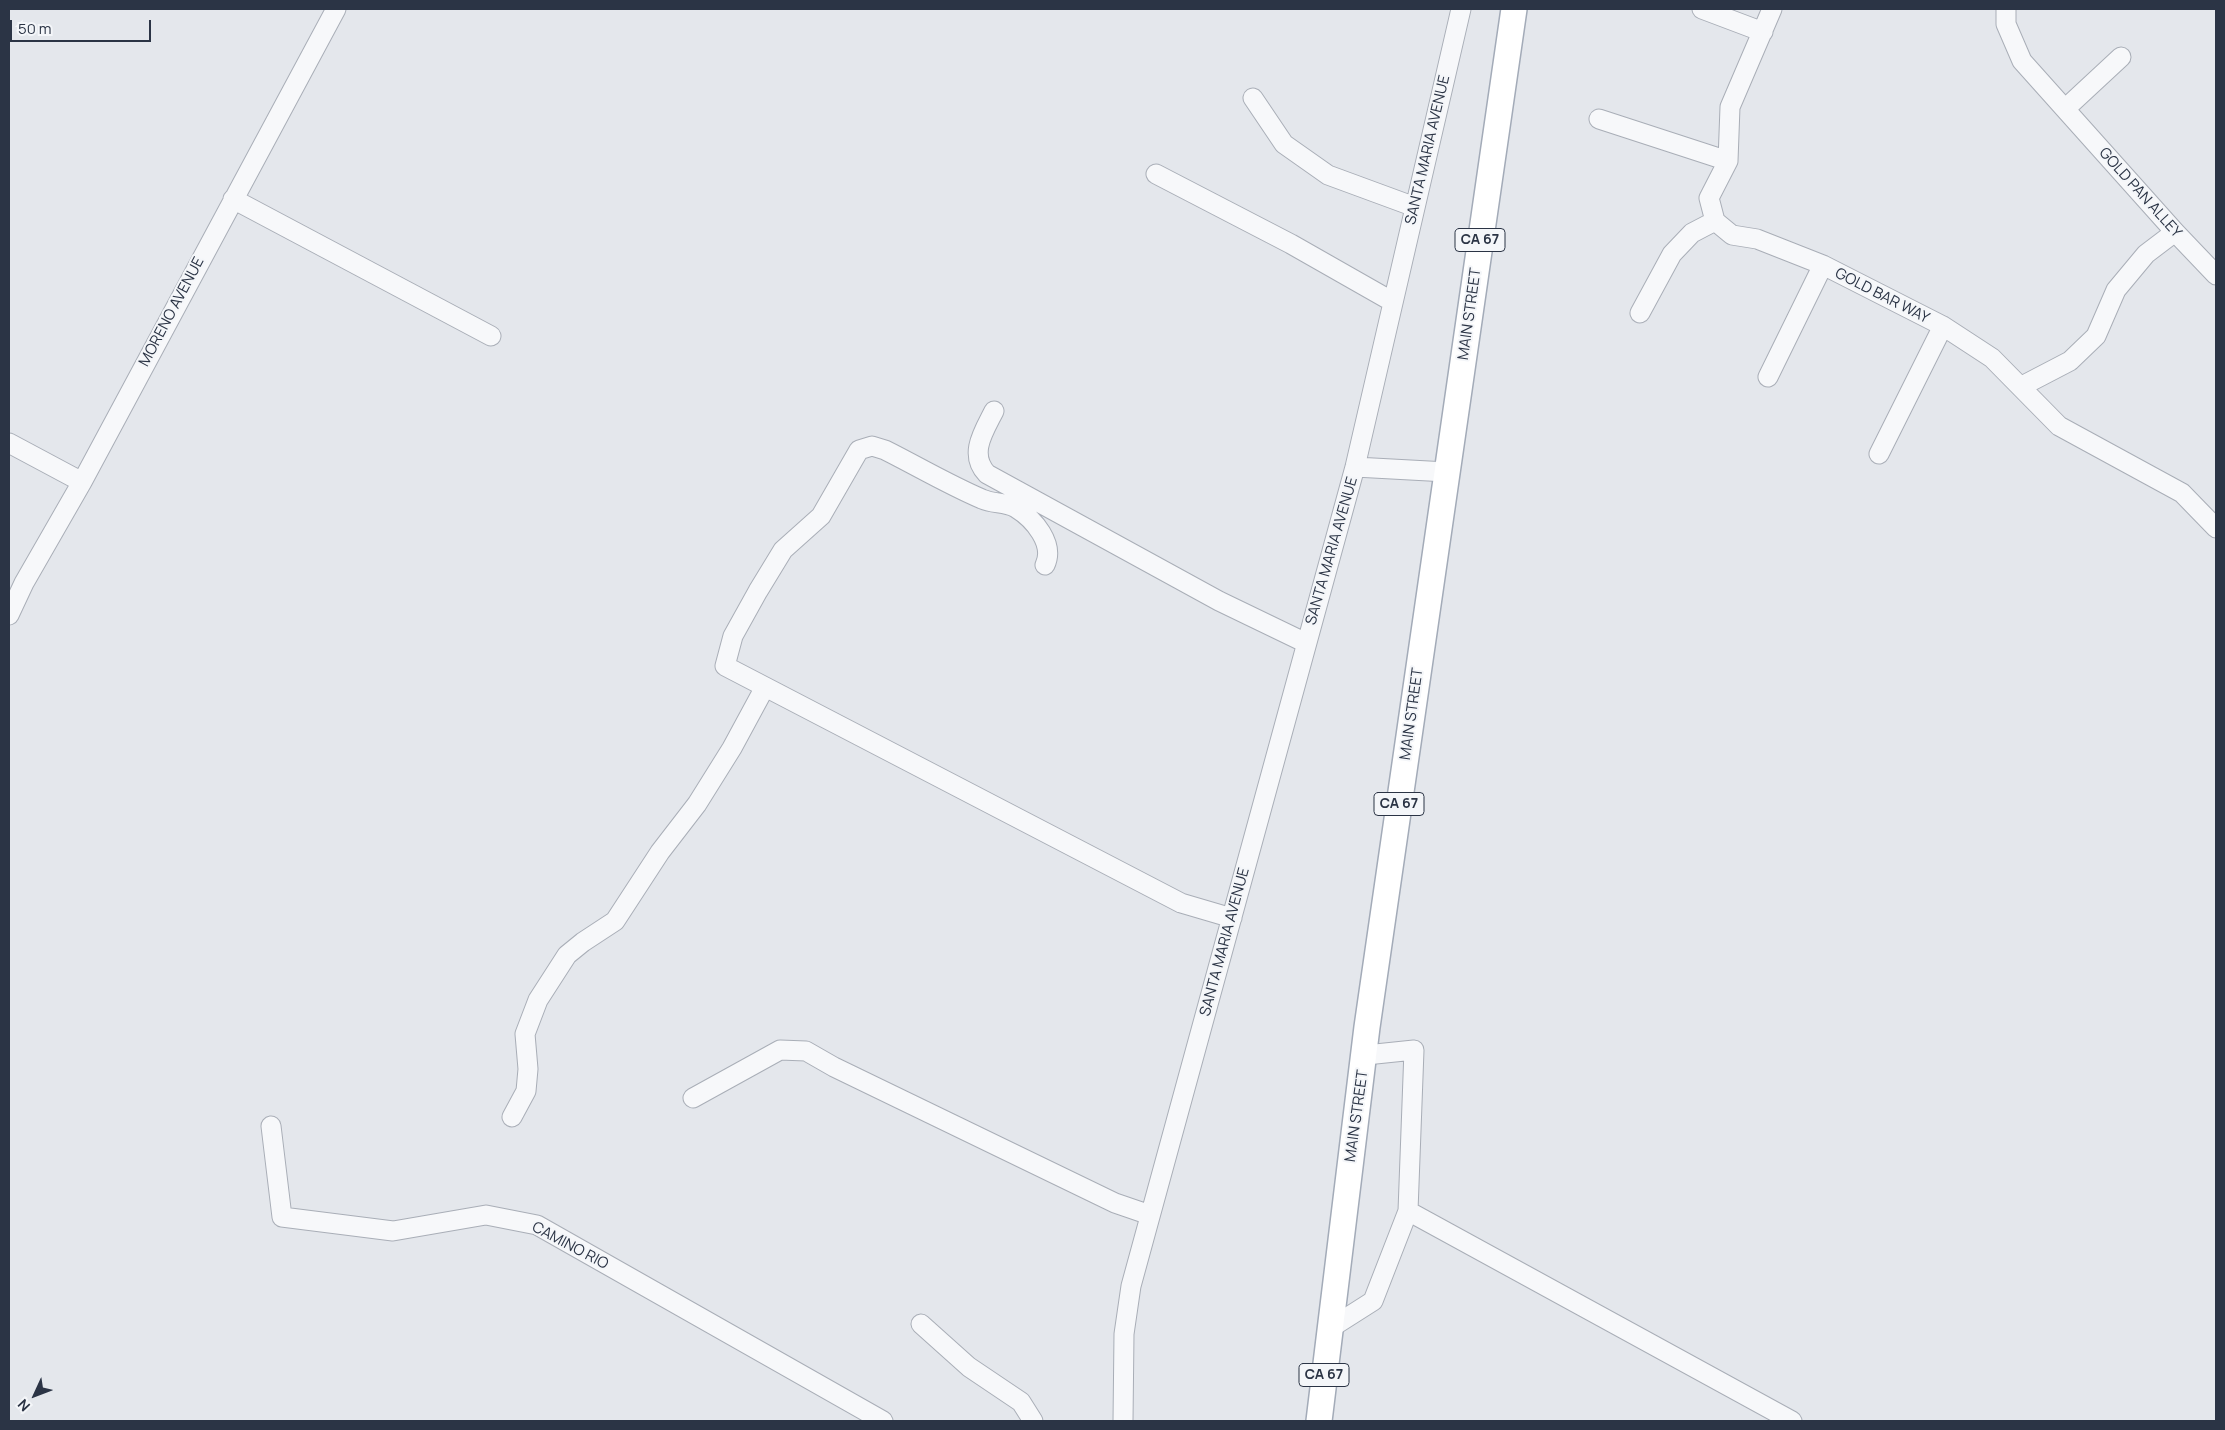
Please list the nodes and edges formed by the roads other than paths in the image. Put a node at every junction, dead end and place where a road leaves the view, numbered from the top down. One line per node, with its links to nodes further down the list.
1 (336, 9): 14 (street, MORENO AVENUE)
2 (1461, 9): 15 (street, SANTA MARIA AVENUE)
3 (1514, 9): 30 (main road, MAIN STREET / CA 67)
4 (1702, 9): 7 (street)
5 (1772, 9): 7 (street)
6 (2006, 9): 10 (street, GOLD PAN ALLEY)
7 (1762, 32): 12 (street)
8 (2121, 57): 10 (street)
9 (1253, 98): 15 (street)
10 (2065, 109): 17 (street, GOLD PAN ALLEY)
11 (1599, 119): 12 (street)
12 (1728, 161): 16 (street)
13 (1156, 174): 20 (street)
14 (233, 199): 23 (street); 31 (street, MORENO AVENUE)
15 (1415, 207): 20 (street, SANTA MARIA AVENUE)
16 (1715, 221): 18 (street, GOLD BAR WAY); 21 (street)
17 (2175, 232): 19 (street, GOLD PAN ALLEY); 25 (street)
18 (1823, 265): 22 (street, GOLD BAR WAY); 24 (street)
19 (2216, 275)
20 (1394, 302): 29 (street, SANTA MARIA AVENUE)
21 (1640, 313)
22 (1942, 326): 25 (street, GOLD BAR WAY); 28 (street)
23 (491, 336)
24 (1768, 377)
25 (2022, 386): 32 (street, GOLD BAR WAY)
26 (994, 410): 35 (street)
27 (9, 443): 31 (street)
28 (1879, 454)
29 (1355, 467): 30 (street, SANTA MARIA AVENUE); 35 (street, SANTA MARIA AVENUE)
30 (1447, 472): 38 (main road, MAIN STREET / CA 67)
31 (82, 482): 34 (street, MORENO AVENUE)
32 (2216, 528)
33 (1045, 565): 36 (street)
34 (9, 615)
35 (1306, 643): 37 (street, SANTA MARIA AVENUE)
36 (765, 687): 37 (street); 40 (street)
37 (1232, 918): 43 (street, SANTA MARIA AVENUE)
38 (1366, 1055): 42 (street); 45 (main road, MAIN STREET / CA 67)
39 (692, 1098): 43 (street)
40 (512, 1117)
41 (271, 1126): 46 (street, CAMINO RIO)
42 (1408, 1211): 45 (street); 50 (street)
43 (1150, 1215): 48 (street, SANTA MARIA AVENUE)
44 (921, 1324): 47 (street)
45 (1329, 1329): 49 (main road, MAIN STREET / CA 67)
46 (883, 1421)
47 (1033, 1421)
48 (1123, 1421)
49 (1319, 1421)
50 (1792, 1421)

